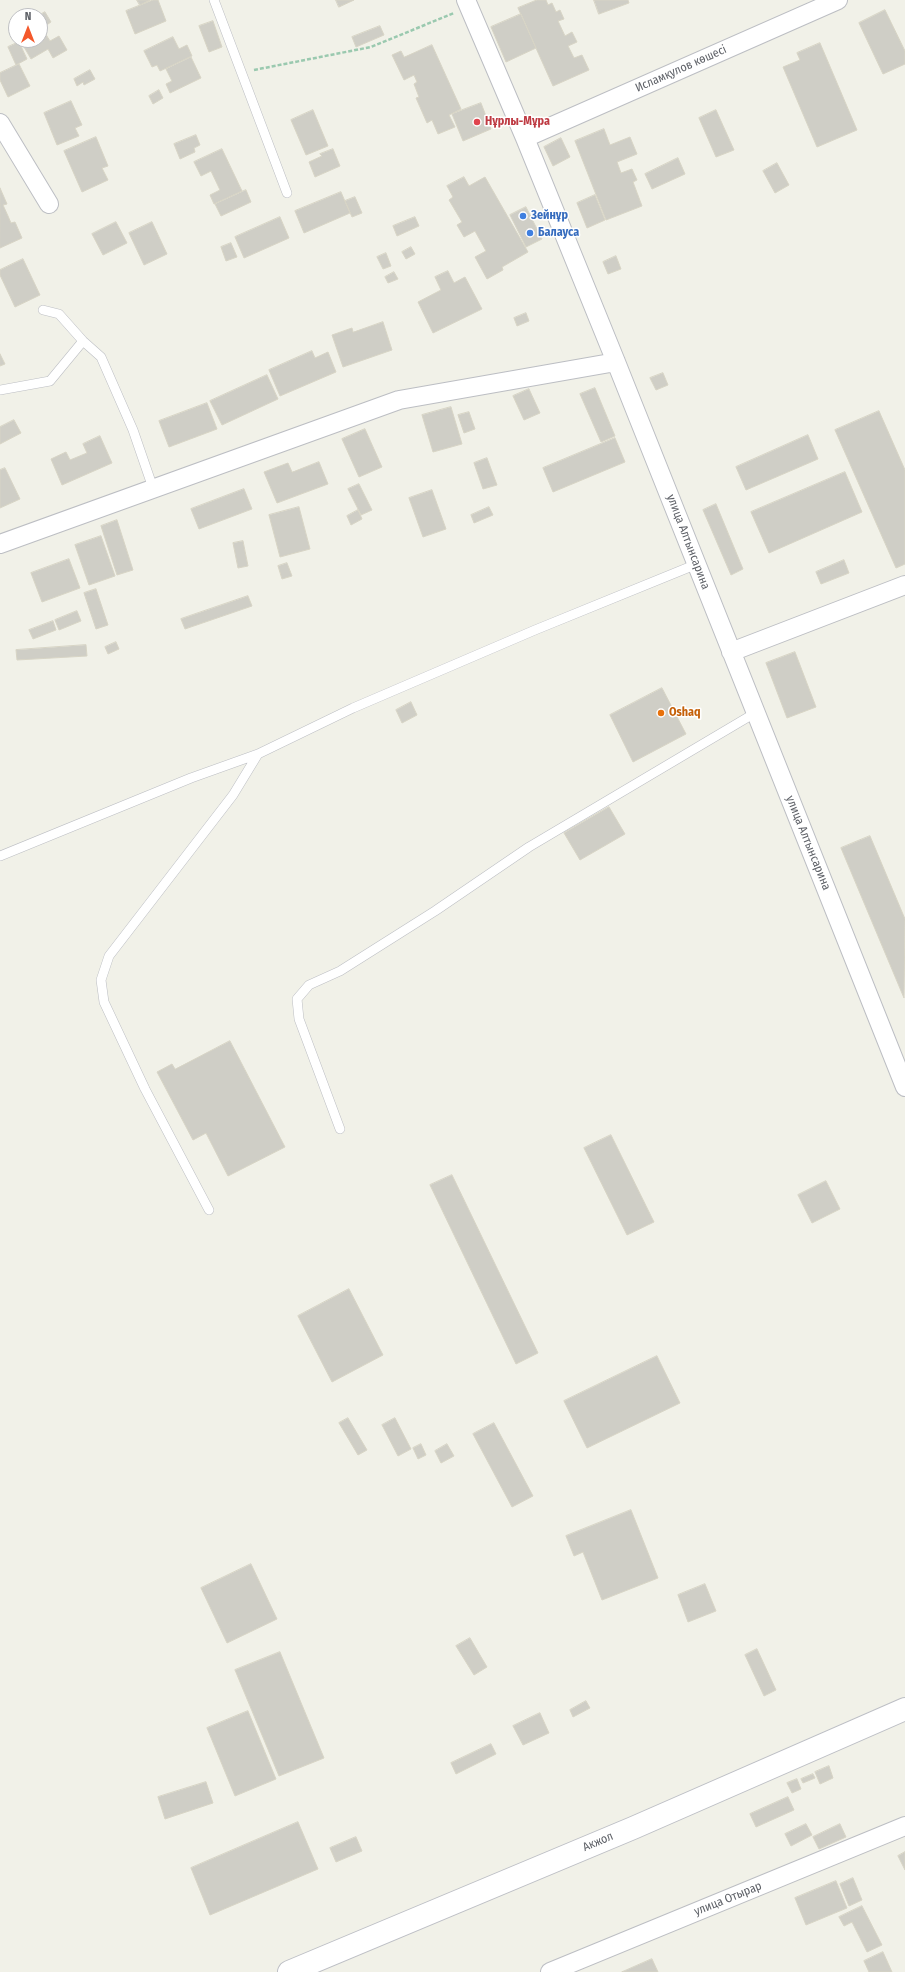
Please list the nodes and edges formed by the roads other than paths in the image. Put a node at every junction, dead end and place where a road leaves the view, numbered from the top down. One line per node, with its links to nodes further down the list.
1 (214, 0): 6 (lane)
2 (838, 0): 5 (street, Исламқулов көшесі)
3 (468, 4): 5 (street, улица Алтынсарина)
4 (0, 123): 7 (street)
5 (525, 138): 10 (street, улица Алтынсарина)
6 (287, 193)
7 (49, 204)
8 (44, 310): 9 (lane)
9 (83, 341): 11 (lane); 12 (lane)
10 (616, 362): 12 (street); 14 (street, улица Алтынсарина)
11 (0, 390)
12 (153, 488): 13 (street)
13 (0, 544)
14 (697, 564): 16 (street, улица Алтынсарина); 18 (lane)
15 (905, 585): 16 (street)
16 (731, 652): 17 (street, улица Алтынсарина)
17 (755, 713): 20 (street, улица Алтынсарина); 21 (lane)
18 (258, 754): 19 (lane); 22 (lane)
19 (0, 856)
20 (905, 1086)
21 (340, 1129)
22 (209, 1210)
23 (905, 1709): 25 (main road, Акжол)
24 (905, 1826): 26 (street, улица Отырар)
25 (289, 1972)
26 (550, 1972)

